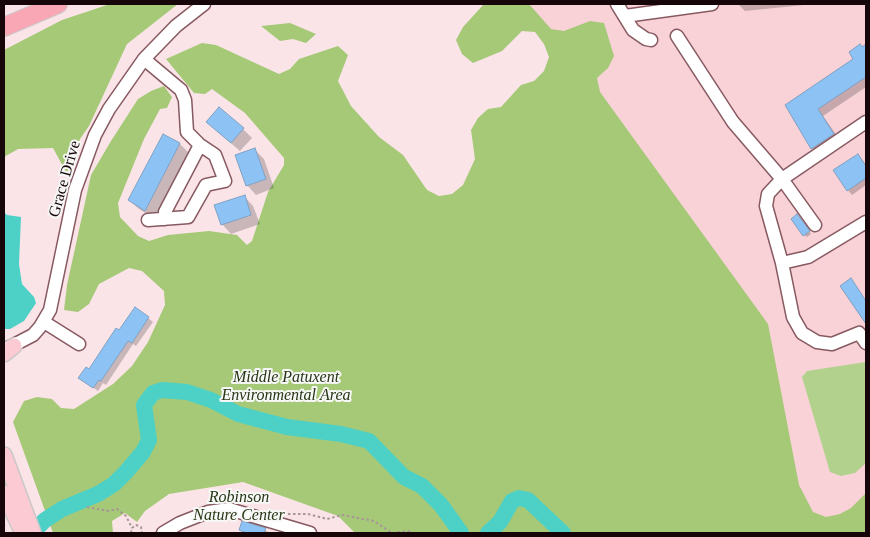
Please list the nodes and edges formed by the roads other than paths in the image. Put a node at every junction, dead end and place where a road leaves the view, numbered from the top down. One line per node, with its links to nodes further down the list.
1 (46, 4): 7 (highway)
2 (58, 4): 8 (highway)
3 (204, 4): 11 (street, Grace Drive)
4 (617, 4): 6 (street)
5 (712, 4): 6 (street)
6 (625, 16): 10 (street)
7 (4, 20)
8 (4, 28)
9 (677, 36): 14 (street)
10 (651, 40)
11 (144, 59): 13 (street); 20 (street, Grace Drive)
12 (866, 122): 14 (street)
13 (200, 145): 15 (street); 15 (street)
14 (782, 179): 18 (street); 19 (street)
15 (165, 219): 16 (street)
16 (148, 220)
17 (866, 222): 19 (street)
18 (815, 225)
19 (782, 263): 21 (street)
20 (44, 322): 22 (street); 23 (street, Grace Drive)
21 (866, 343)
22 (78, 344)
23 (6, 349)
24 (4, 455): 27 (main road)
25 (4, 493): 26 (main road)
26 (23, 533)
27 (33, 533)
28 (163, 533): 29 (street)
29 (310, 533)

